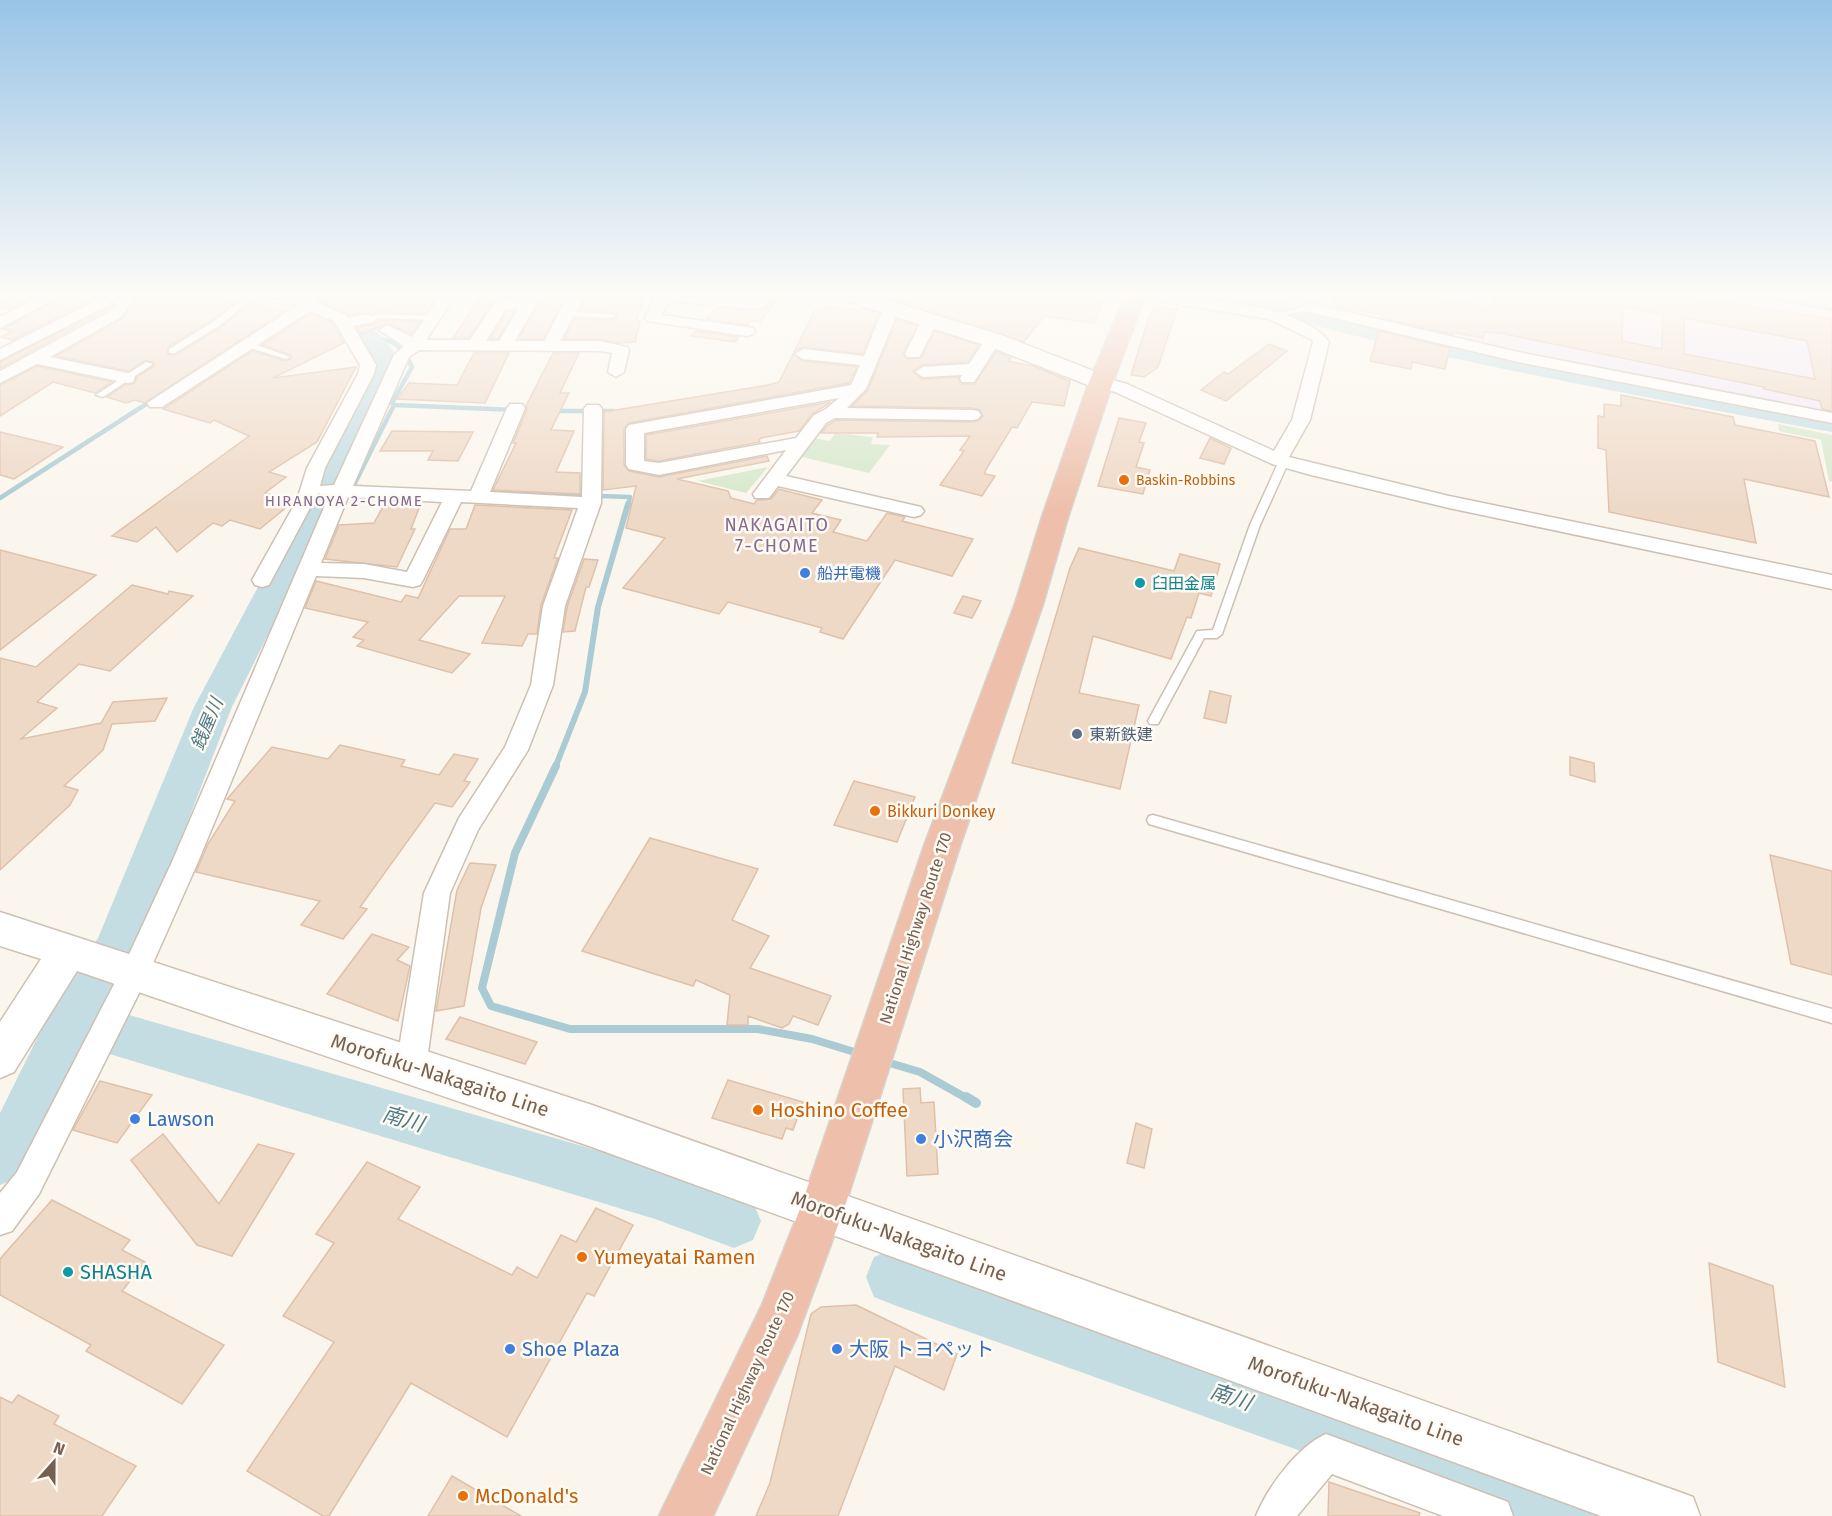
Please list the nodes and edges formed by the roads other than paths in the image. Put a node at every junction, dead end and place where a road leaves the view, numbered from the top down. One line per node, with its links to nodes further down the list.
1 (20, 368): 16 (street)
2 (78, 368): 17 (street)
3 (143, 368): 17 (lane)
4 (210, 368): 21 (street)
5 (367, 368): 29 (street)
6 (400, 368): 30 (street)
7 (617, 368): 14 (street)
8 (866, 368): 19 (street)
9 (975, 368): 15 (street)
10 (1064, 368): 18 (street)
11 (1107, 368): 18 (highway, National Highway Route 170)
12 (1314, 368): 28 (street)
13 (1573, 368): 26 (street)
14 (616, 372)
15 (923, 372)
16 (0, 378)
17 (127, 378): 20 (lane)
18 (1101, 382): 28 (street); 45 (highway, National Highway Route 170)
19 (858, 389): 24 (street); 27 (street)
20 (100, 395)
21 (156, 403)
22 (515, 410): 31 (street)
23 (593, 412): 33 (street)
24 (832, 413): 25 (street); 27 (street)
25 (972, 415)
26 (1832, 418)
27 (802, 442): 34 (street)
28 (1281, 460): 37 (street); 38 (lane)
29 (311, 488): 30 (street); 36 (street)
30 (341, 491): 32 (street); 35 (street)
31 (479, 494): 32 (street); 33 (street)
32 (454, 497): 35 (street)
33 (592, 498): 44 (street)
34 (914, 511)
35 (308, 569): 41 (street)
36 (262, 580)
37 (1832, 582)
38 (1154, 721)
39 (1153, 820): 42 (lane)
40 (0, 929): 41 (street, Morofuku-Nakagaito Line)
41 (106, 963): 43 (street); 44 (street, Morofuku-Nakagaito Line); 46 (street)
42 (1832, 1016)
43 (0, 1058)
44 (411, 1067): 45 (street, Morofuku-Nakagaito Line)
45 (822, 1209): 48 (highway, National Highway Route 170); 50 (street, Morofuku-Nakagaito Line)
46 (0, 1219)
47 (1473, 1512): 49 (street)
48 (685, 1516)
49 (1275, 1516)
50 (1674, 1516)

